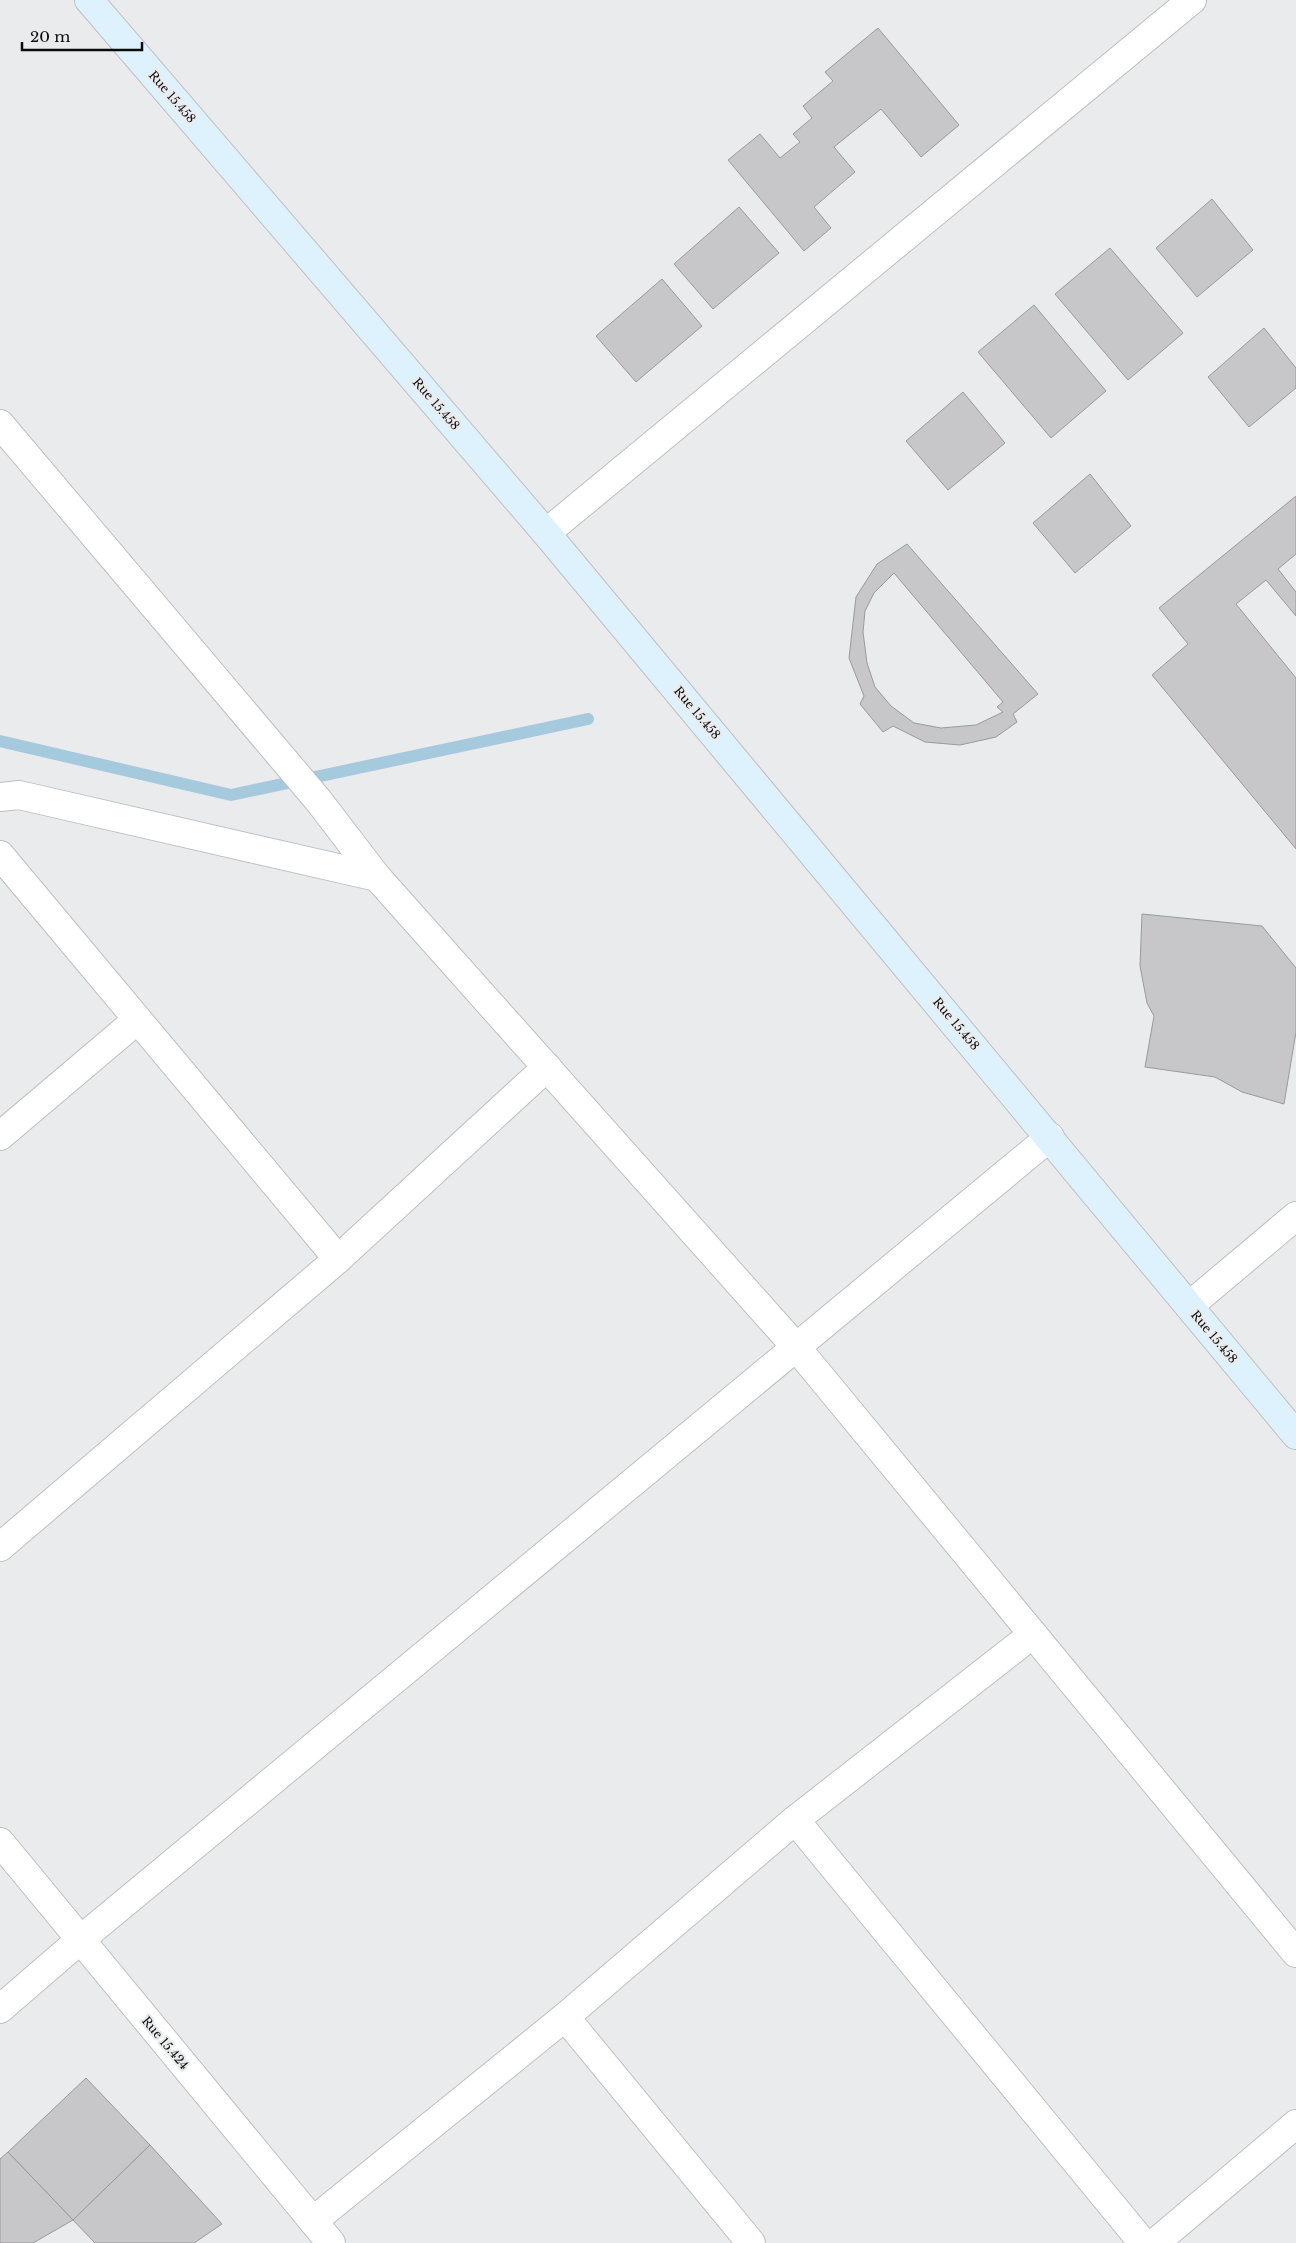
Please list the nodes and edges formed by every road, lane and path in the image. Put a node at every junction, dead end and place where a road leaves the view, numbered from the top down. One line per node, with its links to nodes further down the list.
1 (89, 0): 4 (main road, Rue 15.458)
2 (1192, 0): 4 (street)
3 (0, 424): 7 (street)
4 (546, 533): 11 (main road, Rue 15.458)
5 (0, 797): 7 (street)
6 (0, 855): 8 (street)
7 (377, 877): 9 (street)
8 (137, 1020): 10 (street); 13 (street)
9 (547, 1067): 13 (street); 15 (street)
10 (0, 1136)
11 (1050, 1137): 14 (main road, Rue 15.458); 15 (street)
12 (1296, 1216): 14 (street)
13 (338, 1258): 17 (street)
14 (1189, 1306): 16 (main road, Rue 15.458)
15 (796, 1347): 18 (street); 21 (street)
16 (1296, 1435)
17 (0, 1547)
18 (1033, 1634): 19 (street); 22 (street)
19 (794, 1820): 24 (street); 29 (street)
20 (0, 1842): 21 (street, Rue 15.424)
21 (80, 1940): 23 (street); 26 (street, Rue 15.424)
22 (1296, 1953)
23 (0, 2008)
24 (565, 2017): 26 (street); 28 (street)
25 (1296, 2124): 30 (street)
26 (312, 2221): 27 (street, Rue 15.424)
27 (331, 2243)
28 (751, 2243)
29 (1143, 2243)
30 (1155, 2243)

